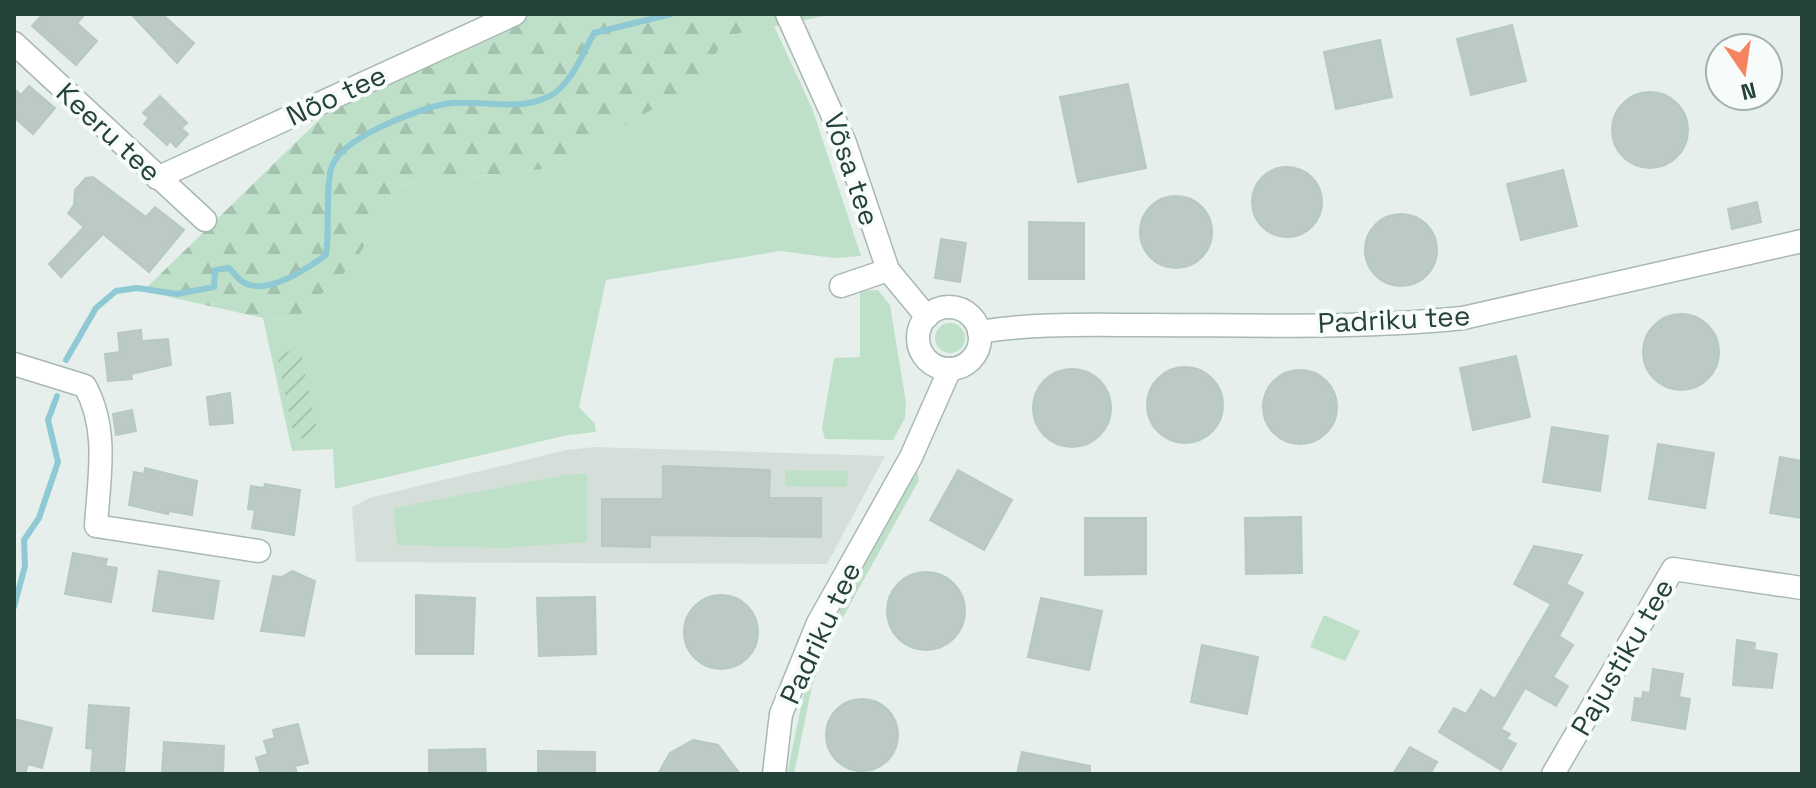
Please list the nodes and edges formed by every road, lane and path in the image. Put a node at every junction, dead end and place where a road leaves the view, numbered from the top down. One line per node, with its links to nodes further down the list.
1 (515, 14): 4 (street, Nõo tee)
2 (787, 14): 7 (street, Võsa tee)
3 (14, 43): 4 (street, Keeru tee)
4 (157, 178): 5 (street, Keeru tee)
5 (205, 220)
6 (1802, 241): 10 (street, Padriku tee)
7 (888, 270): 8 (street); 9 (street, Võsa tee)
8 (841, 286)
9 (927, 317): 10 (street); 12 (street)
10 (979, 332): 12 (street)
11 (14, 364): 13 (street)
12 (950, 369): 15 (street, Padriku tee)
13 (259, 551)
14 (1802, 588): 16 (street, Pajustiku tee)
15 (774, 774)
16 (1553, 774)

